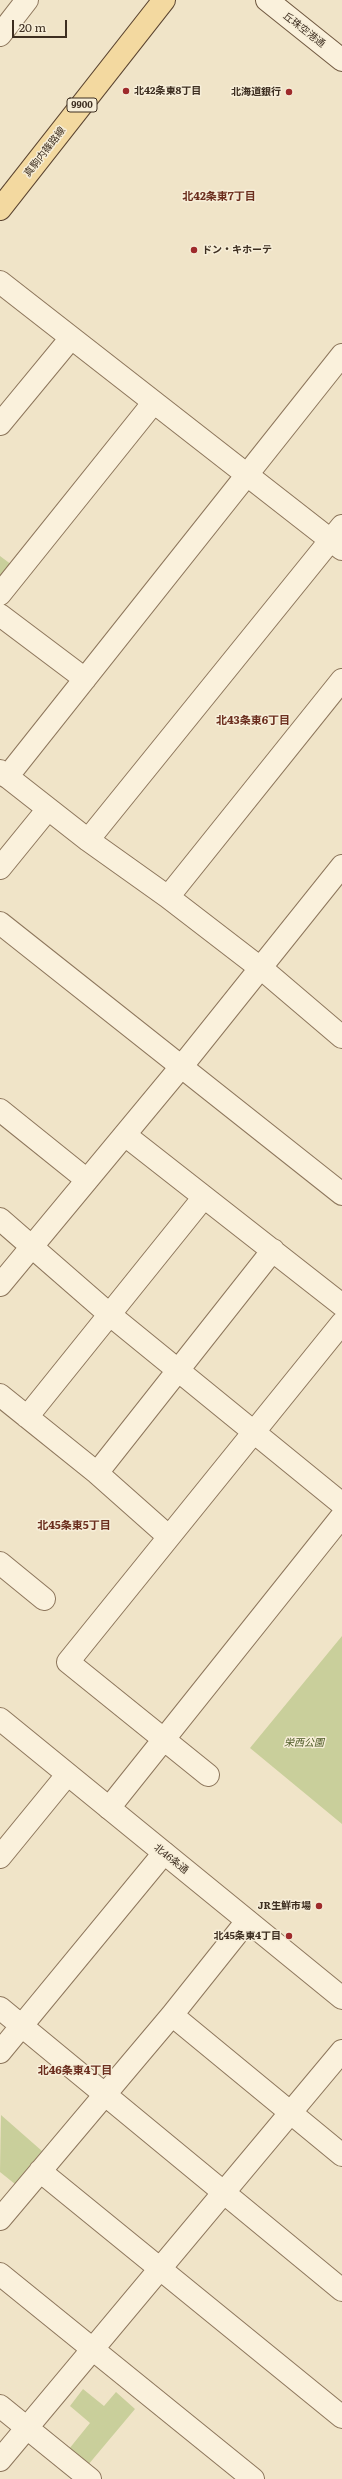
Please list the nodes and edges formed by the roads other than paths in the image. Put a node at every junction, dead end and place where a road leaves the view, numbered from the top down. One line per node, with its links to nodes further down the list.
1 (27, 0): 4 (street)
2 (164, 0): 6 (main road, 真駒内篠路線 / 9900)
3 (267, 0): 5 (street, 丘珠空港通)
4 (0, 35)
5 (342, 60)
6 (3, 199)
7 (0, 282): 8 (street)
8 (71, 338): 10 (street); 11 (street)
9 (342, 356): 12 (street)
10 (154, 402): 12 (street); 14 (street)
11 (0, 424)
12 (246, 475): 13 (street); 16 (street)
13 (338, 538): 20 (street)
14 (0, 594)
15 (0, 615): 16 (street)
16 (85, 679): 18 (street)
17 (342, 680): 23 (street)
18 (4, 774): 19 (street)
19 (48, 809): 20 (street); 22 (street)
20 (88, 840): 23 (street)
21 (342, 866): 25 (street)
22 (0, 868)
23 (168, 897): 25 (street)
24 (0, 923): 27 (street)
25 (259, 968): 26 (street); 27 (street)
26 (342, 1037)
27 (182, 1066): 29 (street); 31 (street)
28 (0, 1110): 30 (street)
29 (125, 1135): 30 (street); 32 (street)
30 (87, 1180): 34 (street)
31 (342, 1194)
32 (204, 1197): 35 (street); 38 (street)
33 (0, 1219): 34 (street)
34 (32, 1246): 36 (street); 38 (street)
35 (273, 1250): 37 (street); 40 (street)
36 (0, 1285)
37 (342, 1305)
38 (109, 1314): 40 (street); 42 (street)
39 (342, 1323): 43 (street)
40 (178, 1371): 43 (street); 44 (street)
41 (0, 1396): 42 (street)
42 (27, 1417): 44 (street)
43 (252, 1432): 45 (street); 47 (street)
44 (96, 1473): 47 (street)
45 (342, 1504)
46 (342, 1516): 51 (street)
47 (168, 1536): 51 (street)
48 (0, 1563): 49 (street)
49 (44, 1599)
50 (0, 1719): 52 (street, 北46条通)
51 (163, 1739): 53 (street); 54 (street)
52 (67, 1775): 54 (street, 北46条通); 56 (street)
53 (208, 1775)
54 (108, 1808): 55 (street, 北46条通)
55 (164, 1853): 57 (street, 北46条通); 61 (street)
56 (0, 1857)
57 (247, 1921): 58 (street, 北46条通); 60 (street)
58 (342, 1998)
59 (0, 2008): 61 (street)
60 (172, 2015): 64 (street); 65 (street)
61 (22, 2026): 63 (street); 64 (street)
62 (342, 2051): 65 (street)
63 (0, 2052)
64 (105, 2094): 67 (street); 68 (street)
65 (290, 2113): 66 (street); 68 (street)
66 (342, 2155)
67 (40, 2171): 69 (street); 70 (street)
68 (224, 2192): 70 (street); 72 (street)
69 (0, 2219)
70 (160, 2269): 73 (street); 75 (street)
71 (0, 2274): 73 (street)
72 (342, 2290)
73 (93, 2348): 76 (street); 79 (street)
74 (0, 2406): 76 (street)
75 (342, 2417)
76 (27, 2428): 77 (street); 78 (street)
77 (0, 2460)
78 (90, 2479)
79 (253, 2479)

